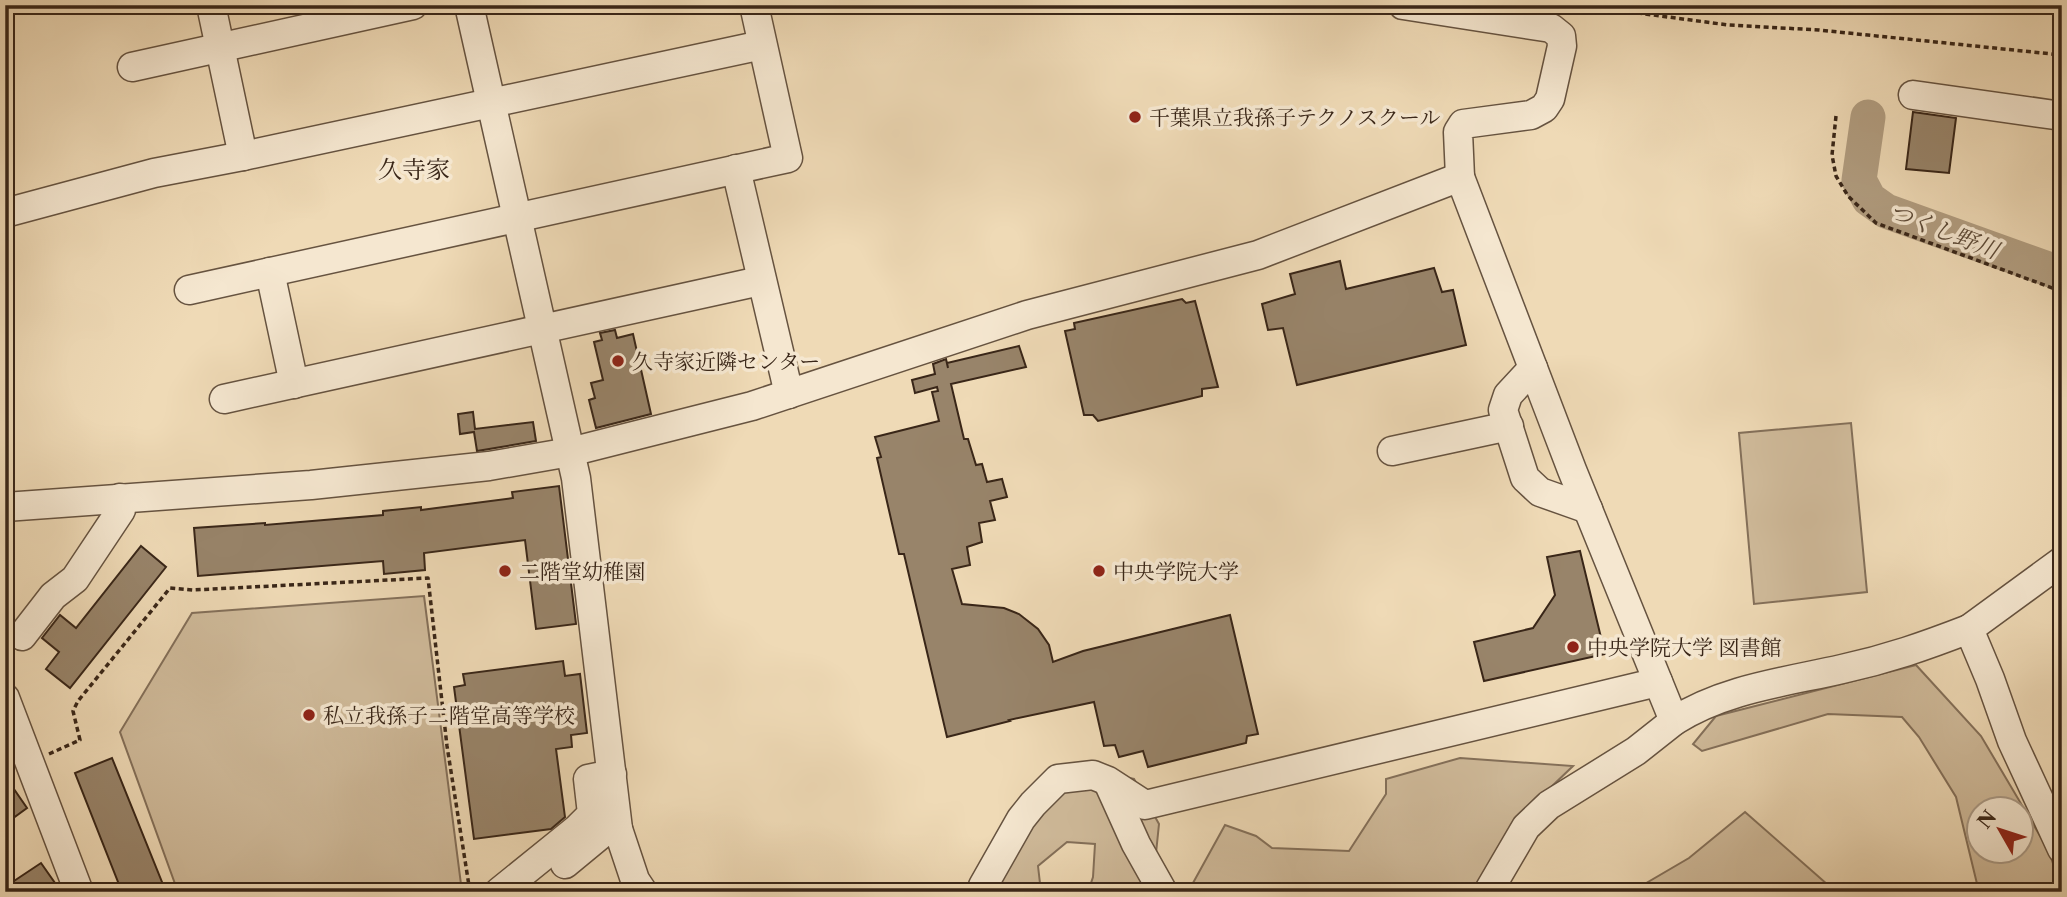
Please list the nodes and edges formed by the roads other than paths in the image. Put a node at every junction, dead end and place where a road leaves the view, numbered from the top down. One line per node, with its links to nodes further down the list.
1 (211, 5): 7 (street)
2 (413, 5): 7 (street)
3 (469, 5): 10 (street)
4 (754, 5): 6 (street)
5 (1403, 5): 14 (street)
6 (762, 45): 10 (street); 13 (street)
7 (220, 48): 8 (street); 12 (street)
8 (132, 67)
9 (1913, 95): 11 (street)
10 (490, 103): 12 (street); 16 (street)
11 (2062, 116)
12 (243, 156): 15 (street)
13 (736, 170): 16 (street); 18 (street)
14 (1460, 177): 21 (street); 23 (street)
15 (5, 213)
16 (516, 218): 17 (street); 20 (street)
17 (270, 272): 19 (street); 22 (street)
18 (760, 281): 20 (street); 23 (street)
19 (189, 290)
20 (541, 329): 22 (street); 27 (street)
21 (1533, 368): 25 (street); 30 (street)
22 (293, 384): 24 (street)
23 (789, 394): 27 (street)
24 (224, 399)
25 (1509, 426): 26 (street); 30 (street)
26 (1392, 451)
27 (570, 452): 28 (street); 38 (street)
28 (120, 498): 29 (street); 33 (street)
29 (5, 507)
30 (1588, 509): 34 (street)
31 (2062, 561): 32 (street)
32 (1969, 629): 36 (street); 41 (street)
33 (22, 636)
34 (1658, 682): 36 (street); 39 (street)
35 (5, 698): 37 (street)
36 (1674, 721): 48 (street)
37 (17, 757): 42 (street)
38 (612, 774): 40 (street); 43 (street)
39 (1108, 781): 46 (street); 47 (street)
40 (618, 829): 44 (street); 45 (street)
41 (2062, 849)
42 (79, 892)
43 (499, 892)
44 (530, 892)
45 (643, 892)
46 (982, 892)
47 (1163, 892)
48 (1488, 892)

